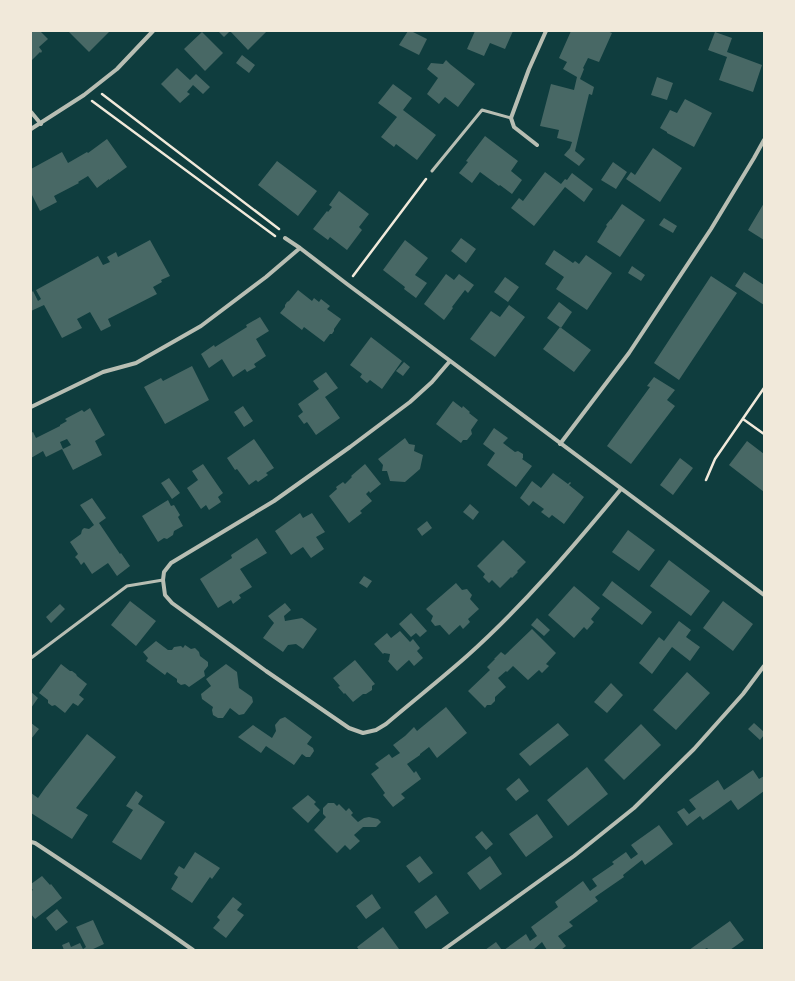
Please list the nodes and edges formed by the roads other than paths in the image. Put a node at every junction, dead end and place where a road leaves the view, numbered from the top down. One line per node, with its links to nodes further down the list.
1 (153, 31): 5 (street)
2 (546, 31): 4 (street)
3 (31, 112): 5 (street)
4 (511, 118): 8 (street); 9 (lane)
5 (41, 124): 6 (street)
6 (31, 129)
7 (764, 140): 14 (street)
8 (537, 145)
9 (432, 171)
10 (285, 238): 11 (street)
11 (300, 248): 12 (street); 13 (street)
12 (450, 361): 14 (street); 16 (street)
13 (31, 407)
14 (560, 444): 15 (street)
15 (622, 489): 16 (street); 17 (street)
16 (163, 580): 18 (lane)
17 (764, 595)
18 (31, 658)
19 (764, 666): 22 (street)
20 (31, 842): 21 (street)
21 (193, 950)
22 (443, 950)

